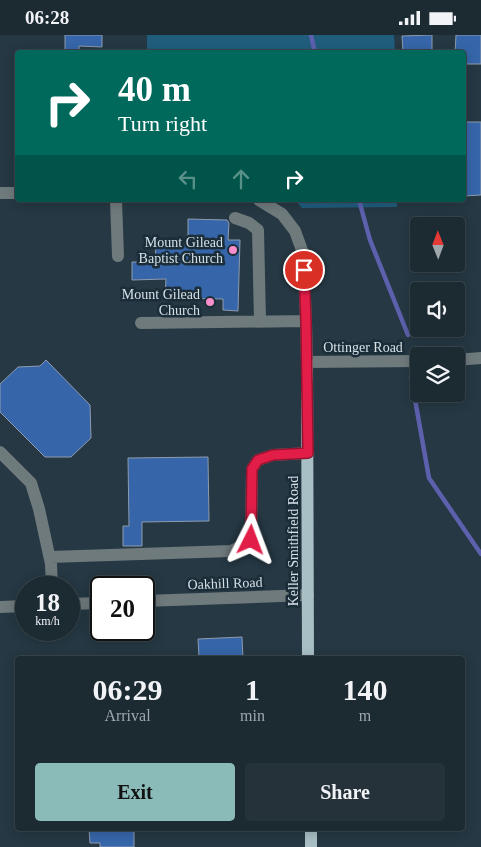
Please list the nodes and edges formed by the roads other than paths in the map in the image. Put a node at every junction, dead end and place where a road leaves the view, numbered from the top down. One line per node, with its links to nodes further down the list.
1 (0, 193): 2 (street)
2 (15, 193)
3 (116, 202): 6 (street)
4 (262, 202): 8 (street)
5 (235, 218): 7 (street)
6 (118, 256)
7 (260, 321): 8 (street); 9 (street)
8 (306, 321): 13 (street)
9 (141, 323)
10 (481, 358): 11 (street)
11 (465, 359)
12 (410, 361): 13 (street, Ottinger Road)
13 (307, 363): 15 (main road, Keller Smithfield Road)
14 (0, 452): 16 (street)
15 (308, 453): 16 (street); 18 (main road, Keller Smithfield Road)
16 (50, 557): 17 (street)
17 (52, 576)
18 (308, 595): 19 (street, Oakhill Road); 22 (main road, Keller Smithfield Road)
19 (155, 601)
20 (15, 606): 21 (street)
21 (0, 607)
22 (308, 656)
23 (311, 831): 24 (main road)
24 (311, 847)

